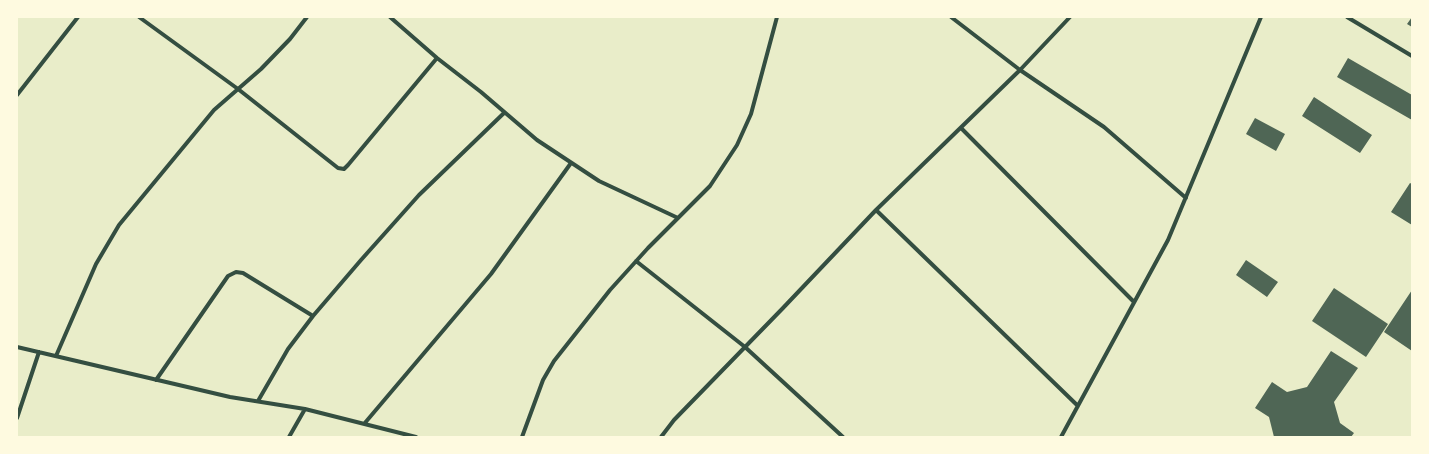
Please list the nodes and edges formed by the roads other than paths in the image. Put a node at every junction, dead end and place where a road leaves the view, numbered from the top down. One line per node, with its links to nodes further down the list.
1 (78, 17): 14 (street)
2 (139, 17): 13 (street)
3 (307, 17): 13 (street)
4 (390, 17): 11 (street)
5 (777, 17): 20 (street)
6 (951, 17): 12 (street)
7 (1070, 17): 12 (street)
8 (1261, 17): 18 (street)
9 (1347, 17): 10 (street)
10 (1412, 56)
11 (437, 58): 13 (street); 15 (street)
12 (1020, 70): 16 (street); 18 (street)
13 (238, 89): 27 (street)
14 (17, 94)
15 (504, 112): 17 (street); 23 (street)
16 (961, 128): 19 (street); 22 (street)
17 (571, 164): 20 (street); 33 (street)
18 (1186, 198): 22 (street)
19 (876, 210): 25 (street); 30 (street)
20 (678, 218): 21 (street)
21 (636, 261): 25 (street); 36 (street)
22 (1134, 302): 30 (street)
23 (313, 316): 28 (street); 29 (street)
24 (17, 347): 26 (street)
25 (745, 347): 37 (street); 38 (street)
26 (39, 352): 27 (street); 32 (street)
27 (56, 356): 28 (street)
28 (156, 380): 29 (street)
29 (258, 402): 31 (street)
30 (1078, 406): 39 (street)
31 (305, 408): 33 (street); 34 (street)
32 (17, 418)
33 (364, 424): 35 (street)
34 (289, 437)
35 (416, 437)
36 (522, 437)
37 (660, 437)
38 (843, 437)
39 (1061, 437)

